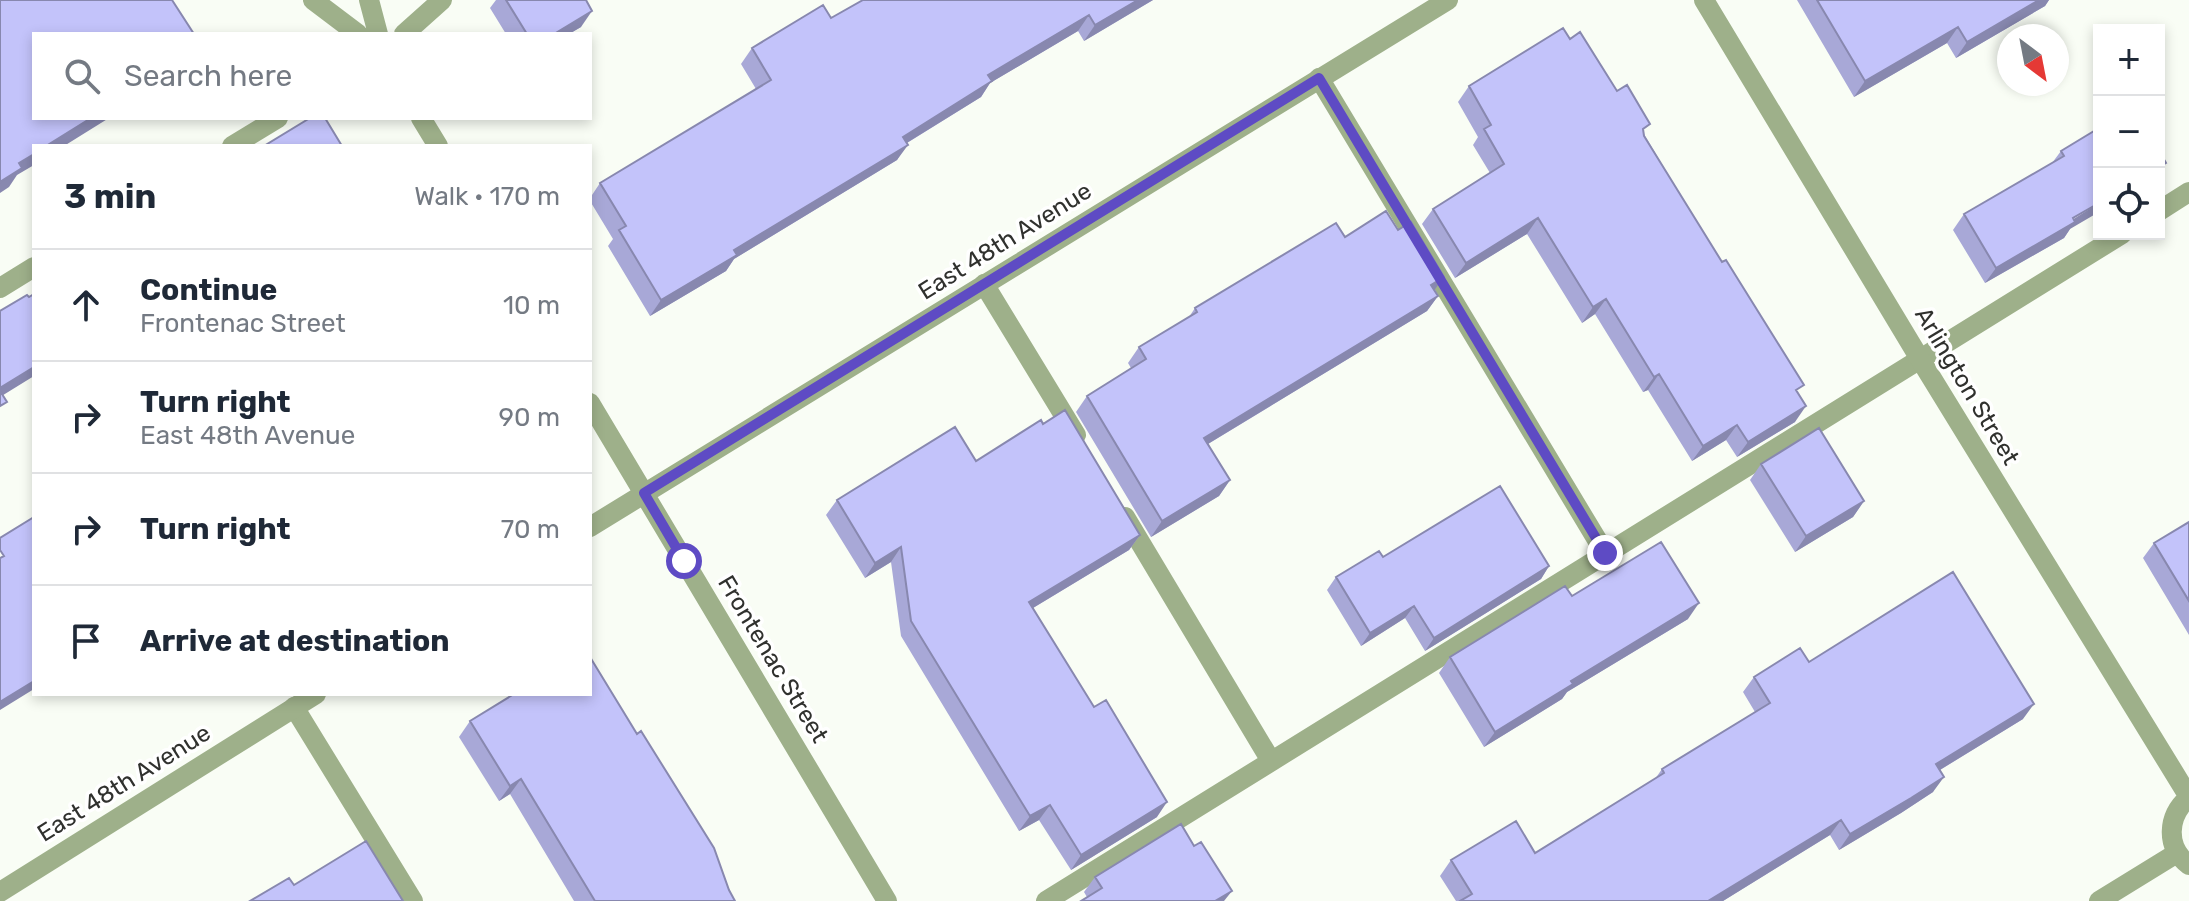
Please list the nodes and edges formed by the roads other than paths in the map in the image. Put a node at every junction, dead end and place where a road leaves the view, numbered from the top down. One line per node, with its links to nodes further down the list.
1 (313, 0): 6 (street)
2 (369, 0): 7 (street)
3 (442, 0): 8 (street)
4 (1448, 0): 9 (street, East 48th Avenue)
5 (1704, 0): 20 (street, Arlington Street)
6 (355, 32)
7 (377, 32)
8 (406, 32)
9 (1319, 78): 18 (street, East 48th Avenue); 26 (street)
10 (275, 120): 12 (street)
11 (422, 120): 13 (street)
12 (235, 144)
13 (437, 144)
14 (2189, 192): 15 (street)
15 (2165, 207)
16 (2112, 240): 20 (street)
17 (32, 268): 19 (street)
18 (984, 284): 22 (street); 23 (street, East 48th Avenue)
19 (0, 288)
20 (1920, 359): 26 (street); 30 (street, Arlington Street)
21 (592, 406): 23 (street, Frontenac Street)
22 (1082, 446)
23 (644, 493): 25 (street, East 48th Avenue); 34 (street, Frontenac Street)
24 (1115, 501): 29 (street)
25 (592, 526)
26 (1605, 553): 29 (street)
27 (313, 696): 28 (street, East 48th Avenue)
28 (294, 707): 32 (street, East 48th Avenue); 33 (street)
29 (1271, 761): 35 (street)
30 (2189, 797): 31 (street)
31 (2183, 859): 36 (street)
32 (0, 892)
33 (413, 901)
34 (887, 901)
35 (1046, 901)
36 (2099, 901)

